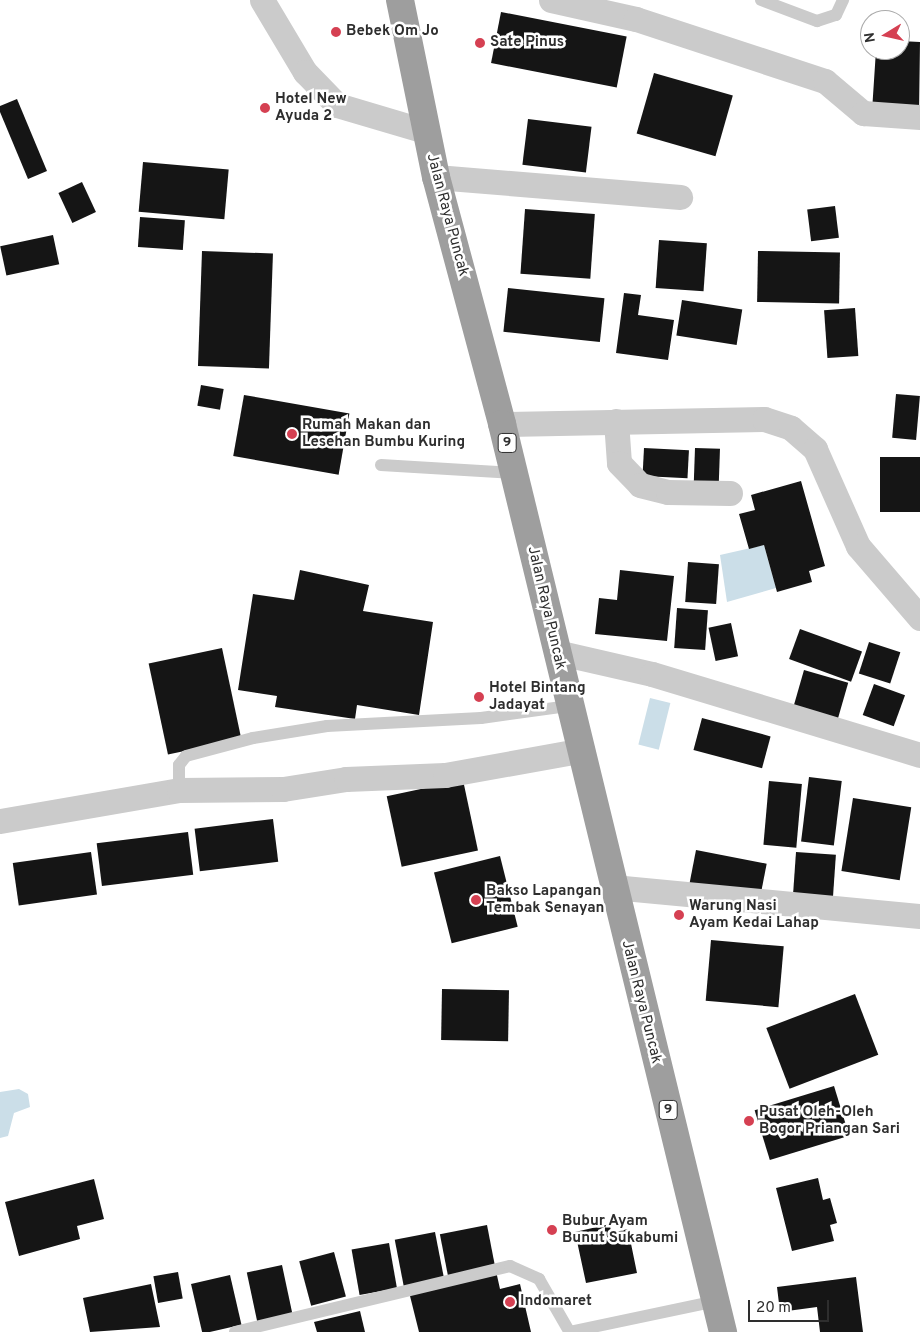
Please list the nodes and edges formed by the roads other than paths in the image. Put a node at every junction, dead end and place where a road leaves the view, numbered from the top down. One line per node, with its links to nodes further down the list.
1 (262, 0): 8 (street)
2 (400, 0): 8 (highway, Jalan Raya Puncak / 9)
3 (551, 0): 7 (street)
4 (761, 0): 6 (lane)
5 (843, 0): 6 (lane)
6 (779, 3)
7 (920, 118)
8 (425, 131): 9 (highway, Jalan Raya Puncak / 9)
9 (436, 177): 10 (street); 12 (highway, Jalan Raya Puncak / 9)
10 (680, 196)
11 (616, 421): 12 (street); 15 (street); 16 (street)
12 (502, 424): 14 (highway, Jalan Raya Puncak / 9)
13 (380, 466): 14 (lane)
14 (514, 473): 17 (highway, Jalan Raya Puncak / 9)
15 (730, 494)
16 (920, 618)
17 (556, 652): 18 (highway, Jalan Raya Puncak / 9); 20 (street)
18 (569, 706): 19 (highway, Jalan Raya Puncak / 9); 21 (lane)
19 (579, 751): 21 (street); 23 (highway, Jalan Raya Puncak / 9)
20 (920, 755)
21 (179, 790): 22 (street)
22 (0, 821)
23 (613, 887): 24 (street); 25 (highway, Jalan Raya Puncak / 9)
24 (920, 916)
25 (716, 1301): 27 (lane); 29 (highway, Jalan Raya Puncak / 9)
26 (267, 1329): 27 (lane); 28 (lane)
27 (569, 1331)
28 (235, 1332)
29 (723, 1332)

